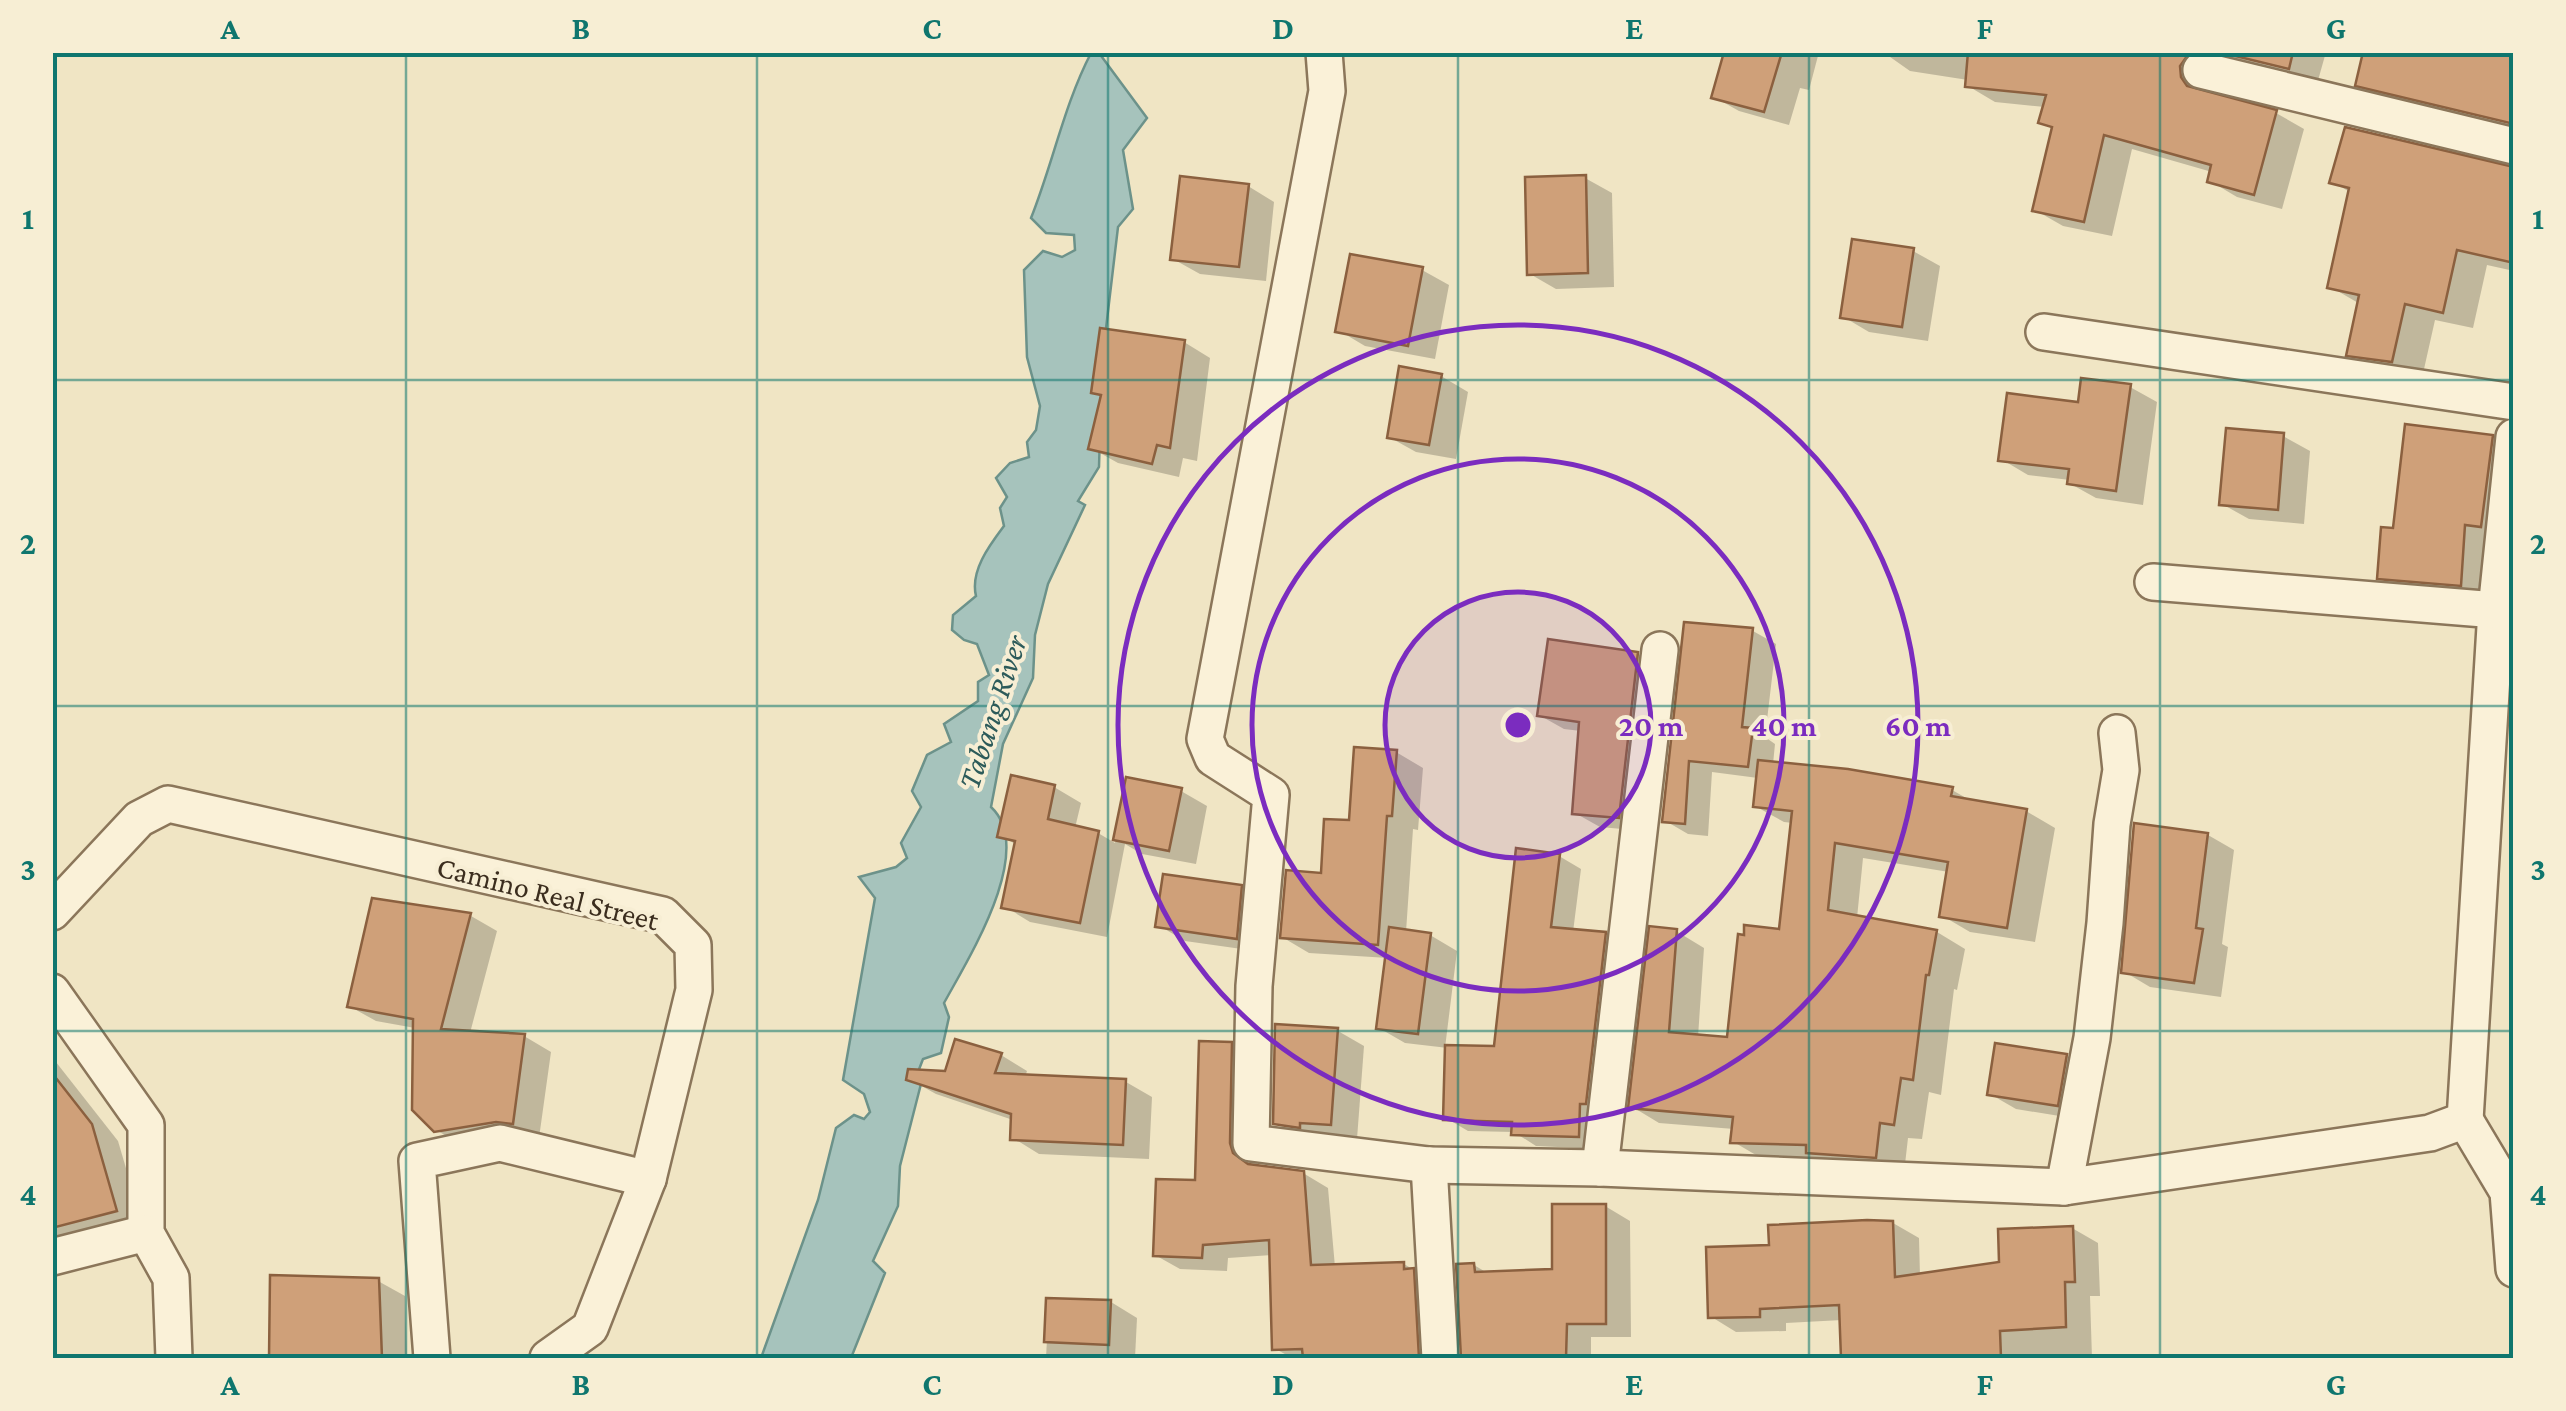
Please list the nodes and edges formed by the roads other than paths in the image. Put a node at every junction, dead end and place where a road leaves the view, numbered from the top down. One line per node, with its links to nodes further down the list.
1 (1324, 52): 14 (street)
2 (2201, 70): 3 (street)
3 (2514, 146)
4 (2044, 332): 5 (street)
5 (2514, 402)
6 (2514, 437): 8 (street)
7 (2153, 582): 8 (street)
8 (2496, 610): 13 (street)
9 (1660, 650): 15 (street)
10 (2117, 733): 17 (street)
11 (52, 912): 16 (street, Camino Real Street)
12 (52, 992): 19 (street)
13 (2466, 1120): 17 (street); 18 (street)
14 (1428, 1166): 15 (street); 25 (street)
15 (1600, 1168): 17 (street)
16 (648, 1179): 23 (street); 24 (street, Camino Real Street)
17 (2064, 1187)
18 (2511, 1191): 21 (street)
19 (146, 1233): 20 (street); 22 (street)
20 (52, 1257)
21 (2514, 1268)
22 (174, 1358)
23 (432, 1358)
24 (548, 1358)
25 (1440, 1358)

